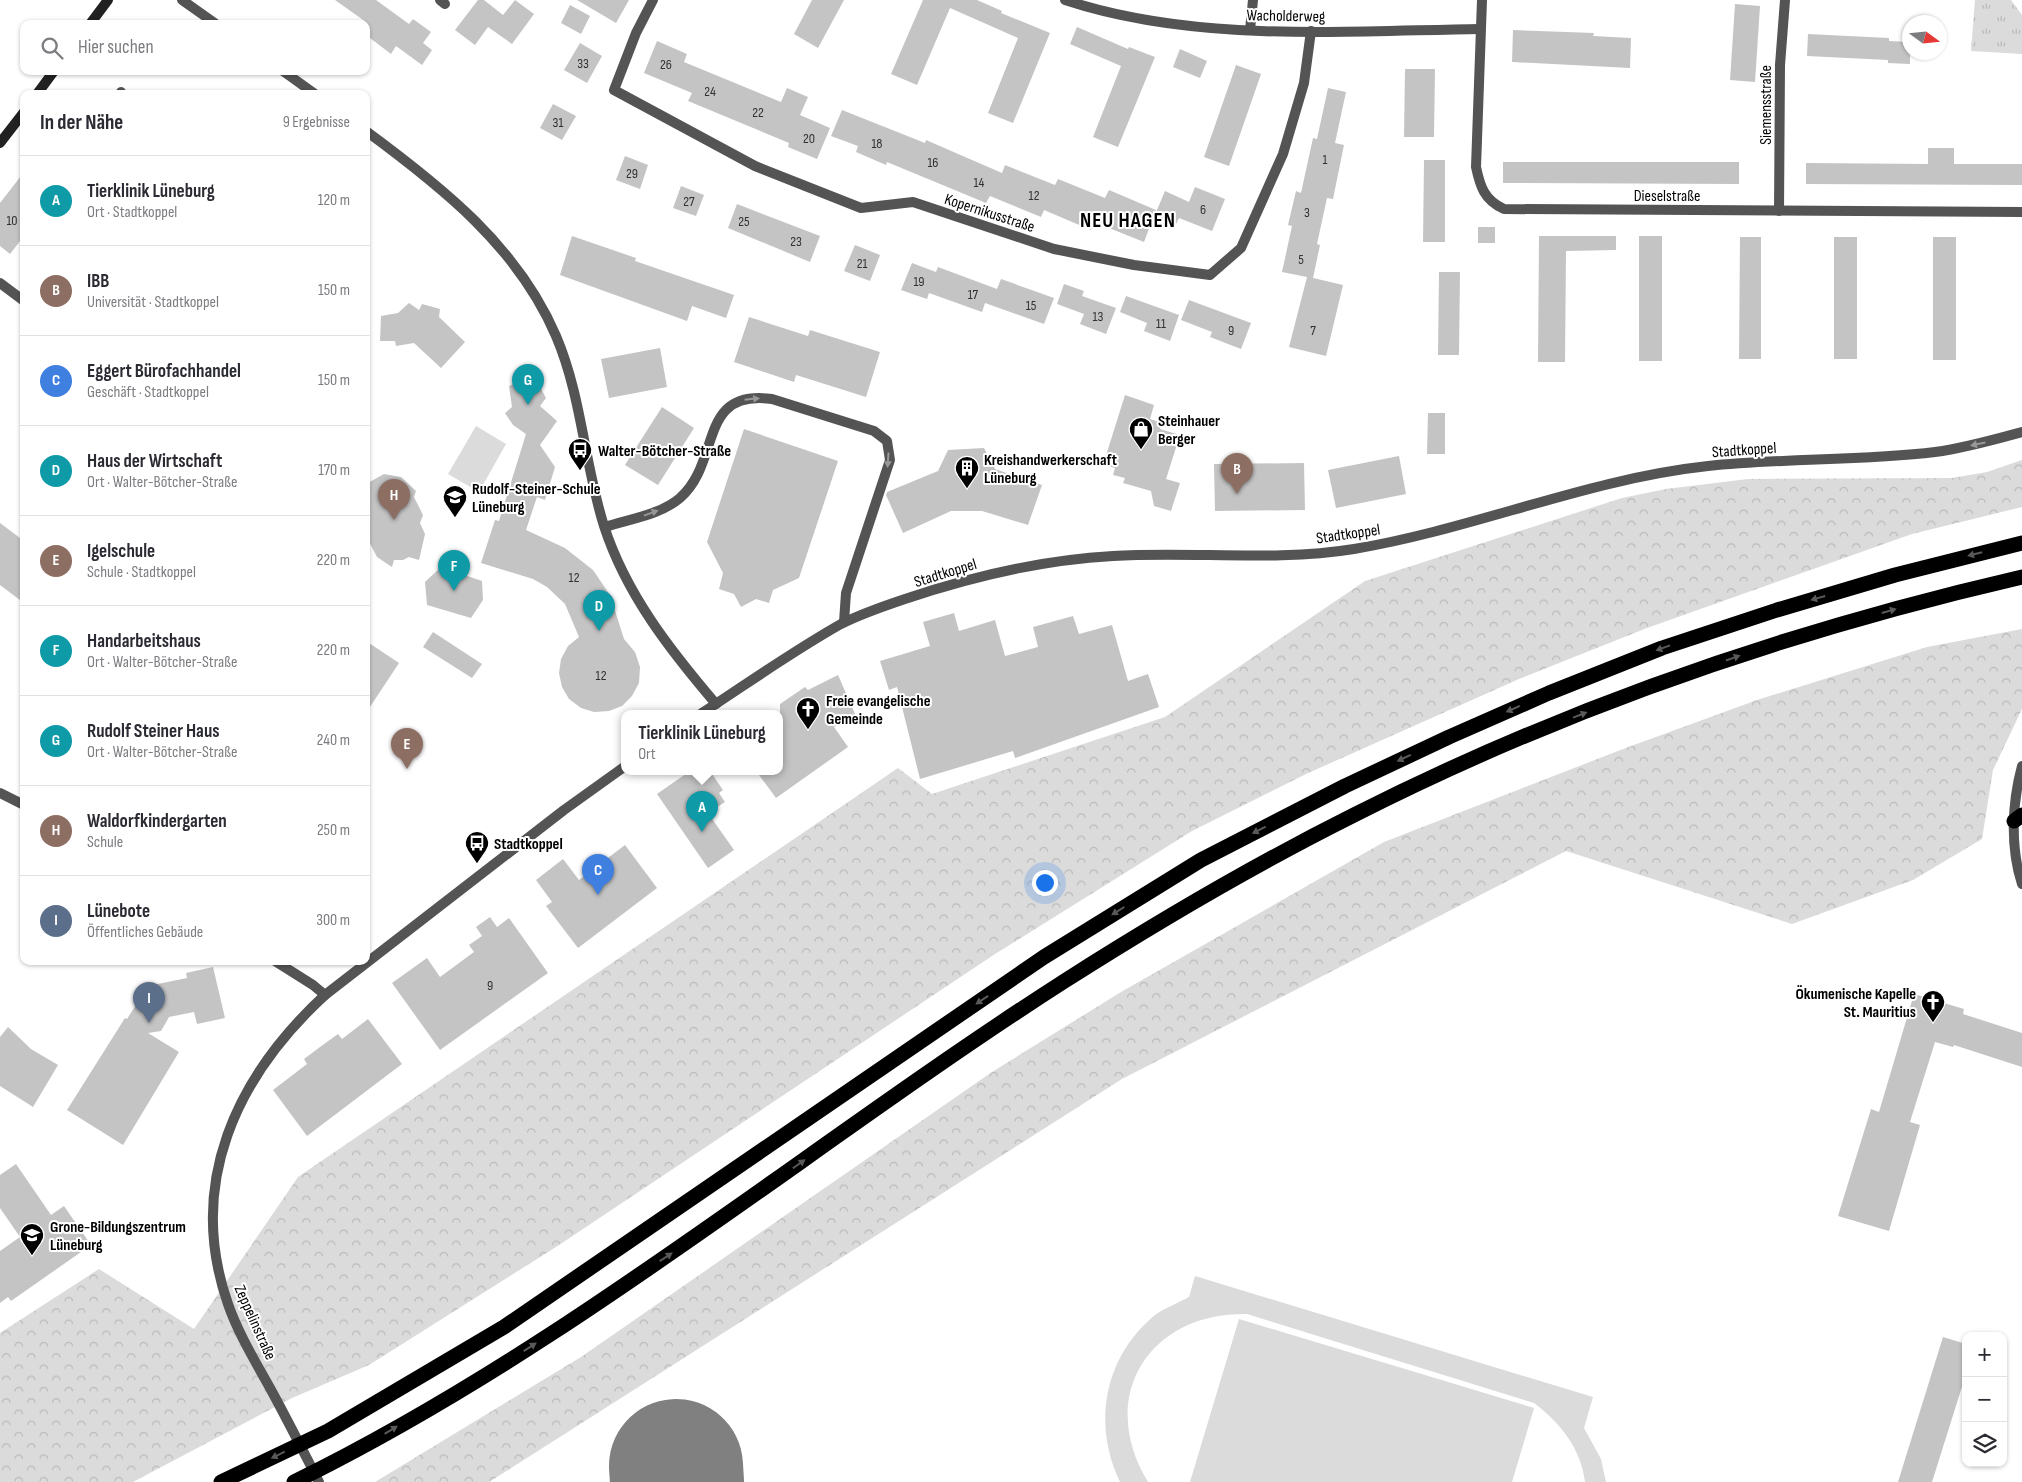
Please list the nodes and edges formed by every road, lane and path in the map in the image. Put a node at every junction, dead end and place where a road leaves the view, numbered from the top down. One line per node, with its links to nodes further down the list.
1 (108, 0): 8 (main road)
2 (182, 0): 9 (street)
3 (653, 0): 12 (street, Kopernikusstraße)
4 (1065, 0): 11 (street, Wacholderweg)
5 (1252, 0): 11 (street)
6 (1482, 0): 10 (street, Dieselstraße)
7 (1785, 0): 20 (street, Siemensstraße)
8 (93, 20)
9 (210, 20)
10 (1480, 29): 12 (street, Wacholderweg); 20 (street, Dieselstraße)
11 (1250, 30): 12 (street, Wacholderweg)
12 (1311, 32)
13 (51, 75): 15 (main road)
14 (289, 75): 16 (street)
15 (41, 90)
16 (309, 90)
17 (20, 117): 19 (main road)
18 (370, 134): 25 (street)
19 (0, 143)
20 (1779, 211): 21 (street, Dieselstraße)
21 (2022, 212)
22 (0, 283): 23 (street)
23 (20, 298)
24 (2022, 432): 28 (street, Stadtkoppel, one-way to 28)
25 (604, 527): 28 (street, one-way to 28); 29 (street)
26 (2022, 543): 41 (highway, one-way to 41)
27 (2022, 577): 42 (highway, one-way to 27)
28 (844, 622): 29 (street, Stadtkoppel)
29 (716, 704): 30 (street, Stadtkoppel)
30 (707, 710)
31 (2022, 766): 35 (street)
32 (621, 769): 37 (street)
33 (0, 793): 34 (street)
34 (20, 803)
35 (2018, 818): 36 (street)
36 (2022, 884)
37 (370, 960)
38 (281, 965): 40 (street)
39 (364, 965): 40 (street)
40 (325, 995): 43 (street, Zeppelinstraße)
41 (221, 1482)
42 (294, 1482)
43 (319, 1482)

